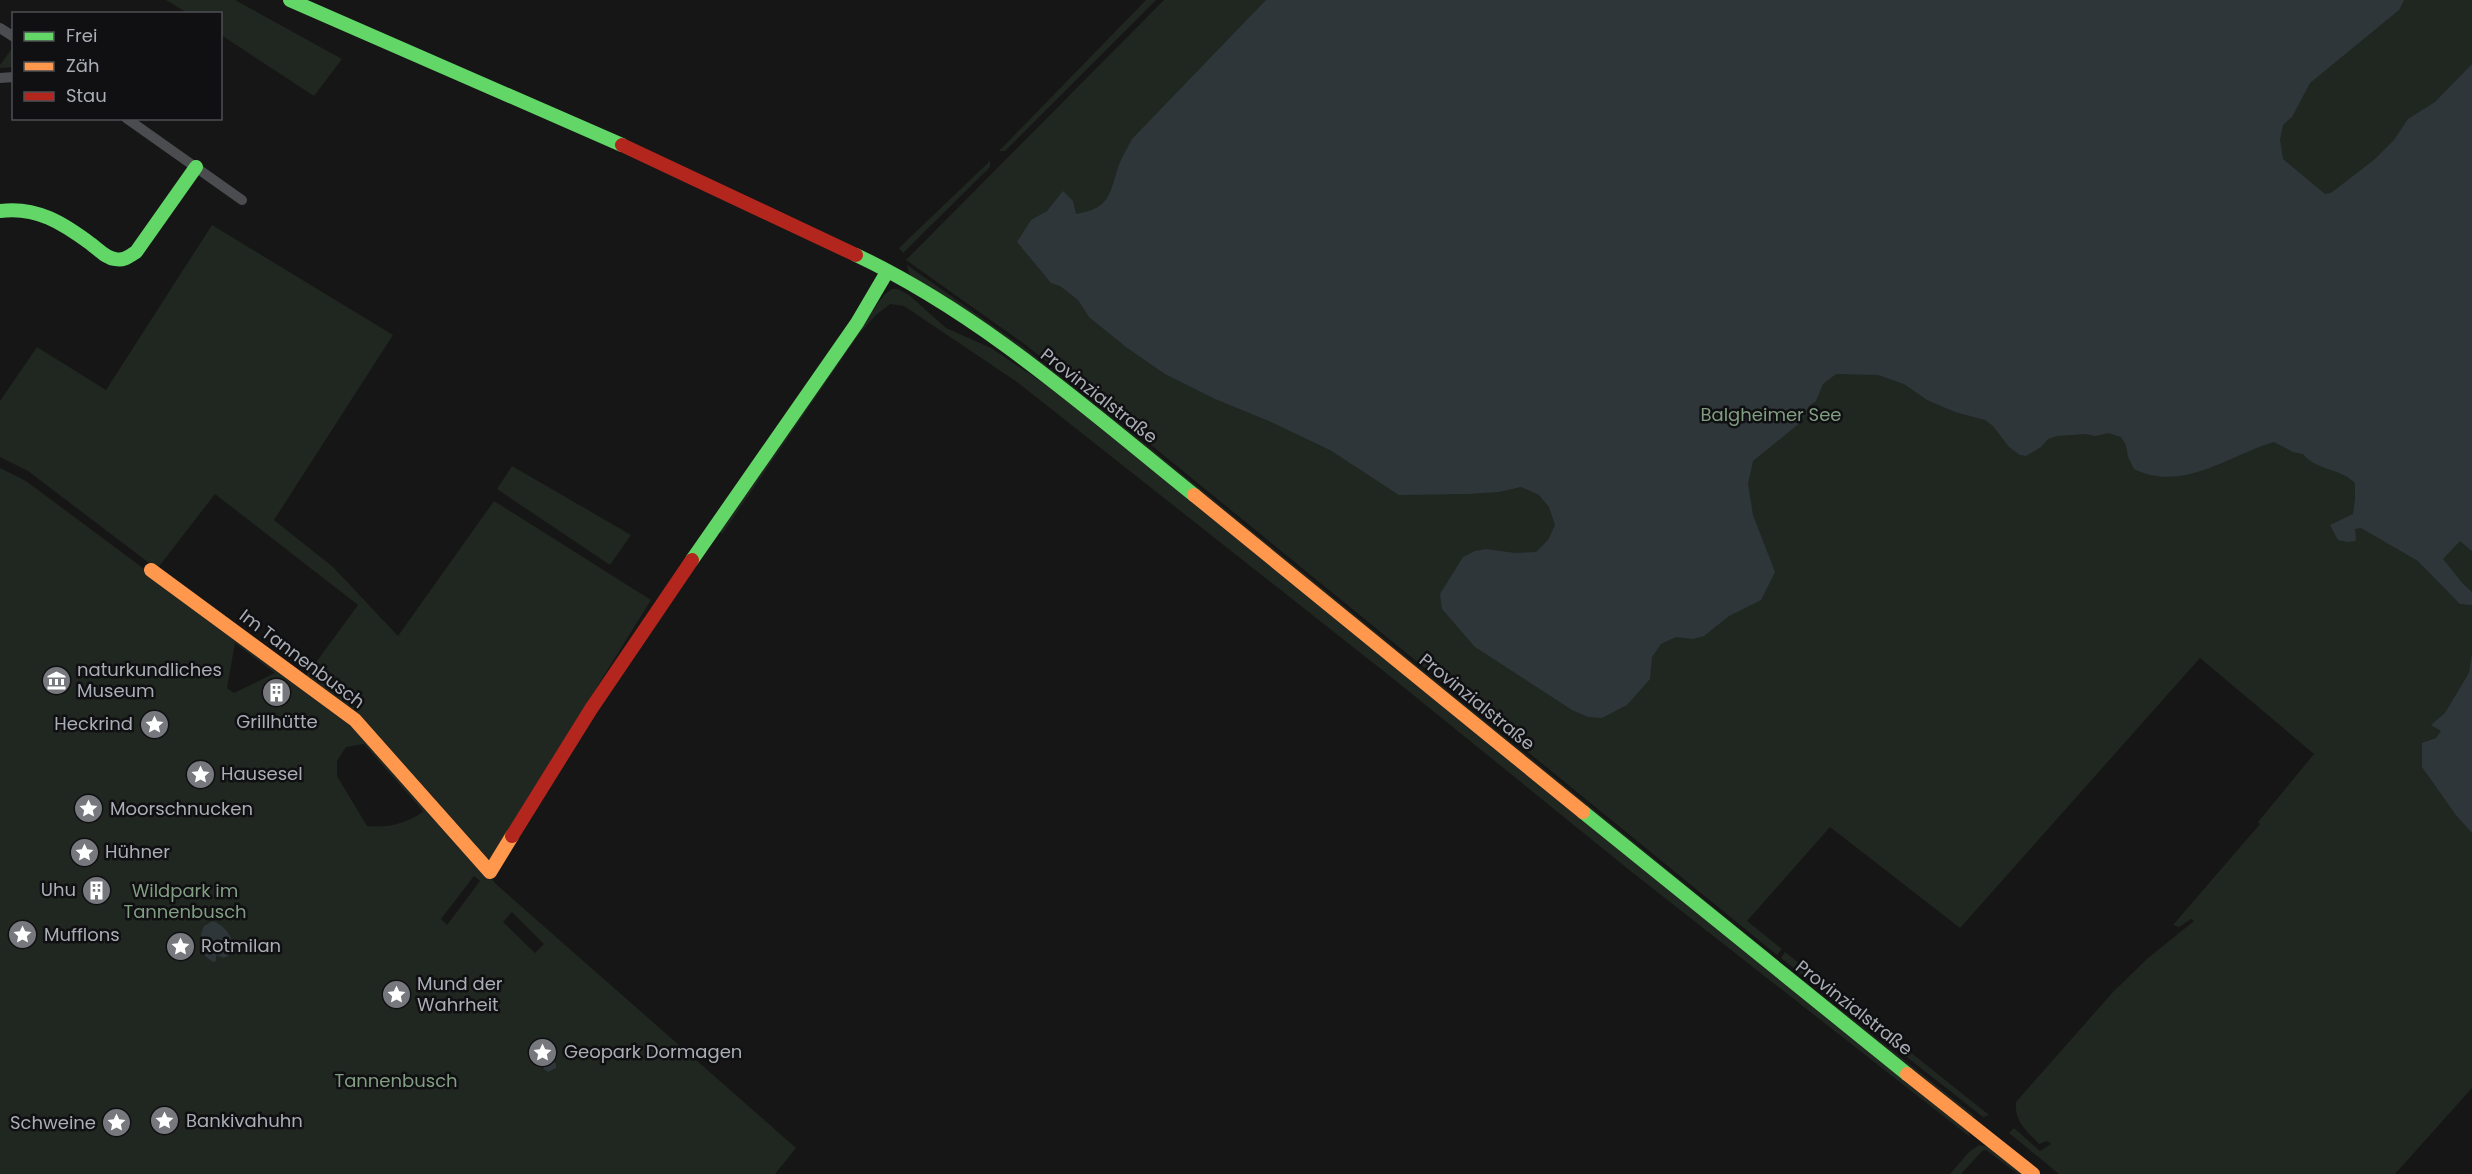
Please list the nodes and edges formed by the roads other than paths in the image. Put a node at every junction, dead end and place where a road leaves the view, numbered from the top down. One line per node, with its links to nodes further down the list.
1 (290, 0): 6 (main road, Provinzialstraße)
2 (129, 120): 3 (street)
3 (196, 167): 4 (street); 5 (main road)
4 (242, 200)
5 (0, 211)
6 (887, 272): 7 (main road, Im Tannenbusch); 8 (main road, Provinzialstraße)
7 (151, 570)
8 (2033, 1174)

